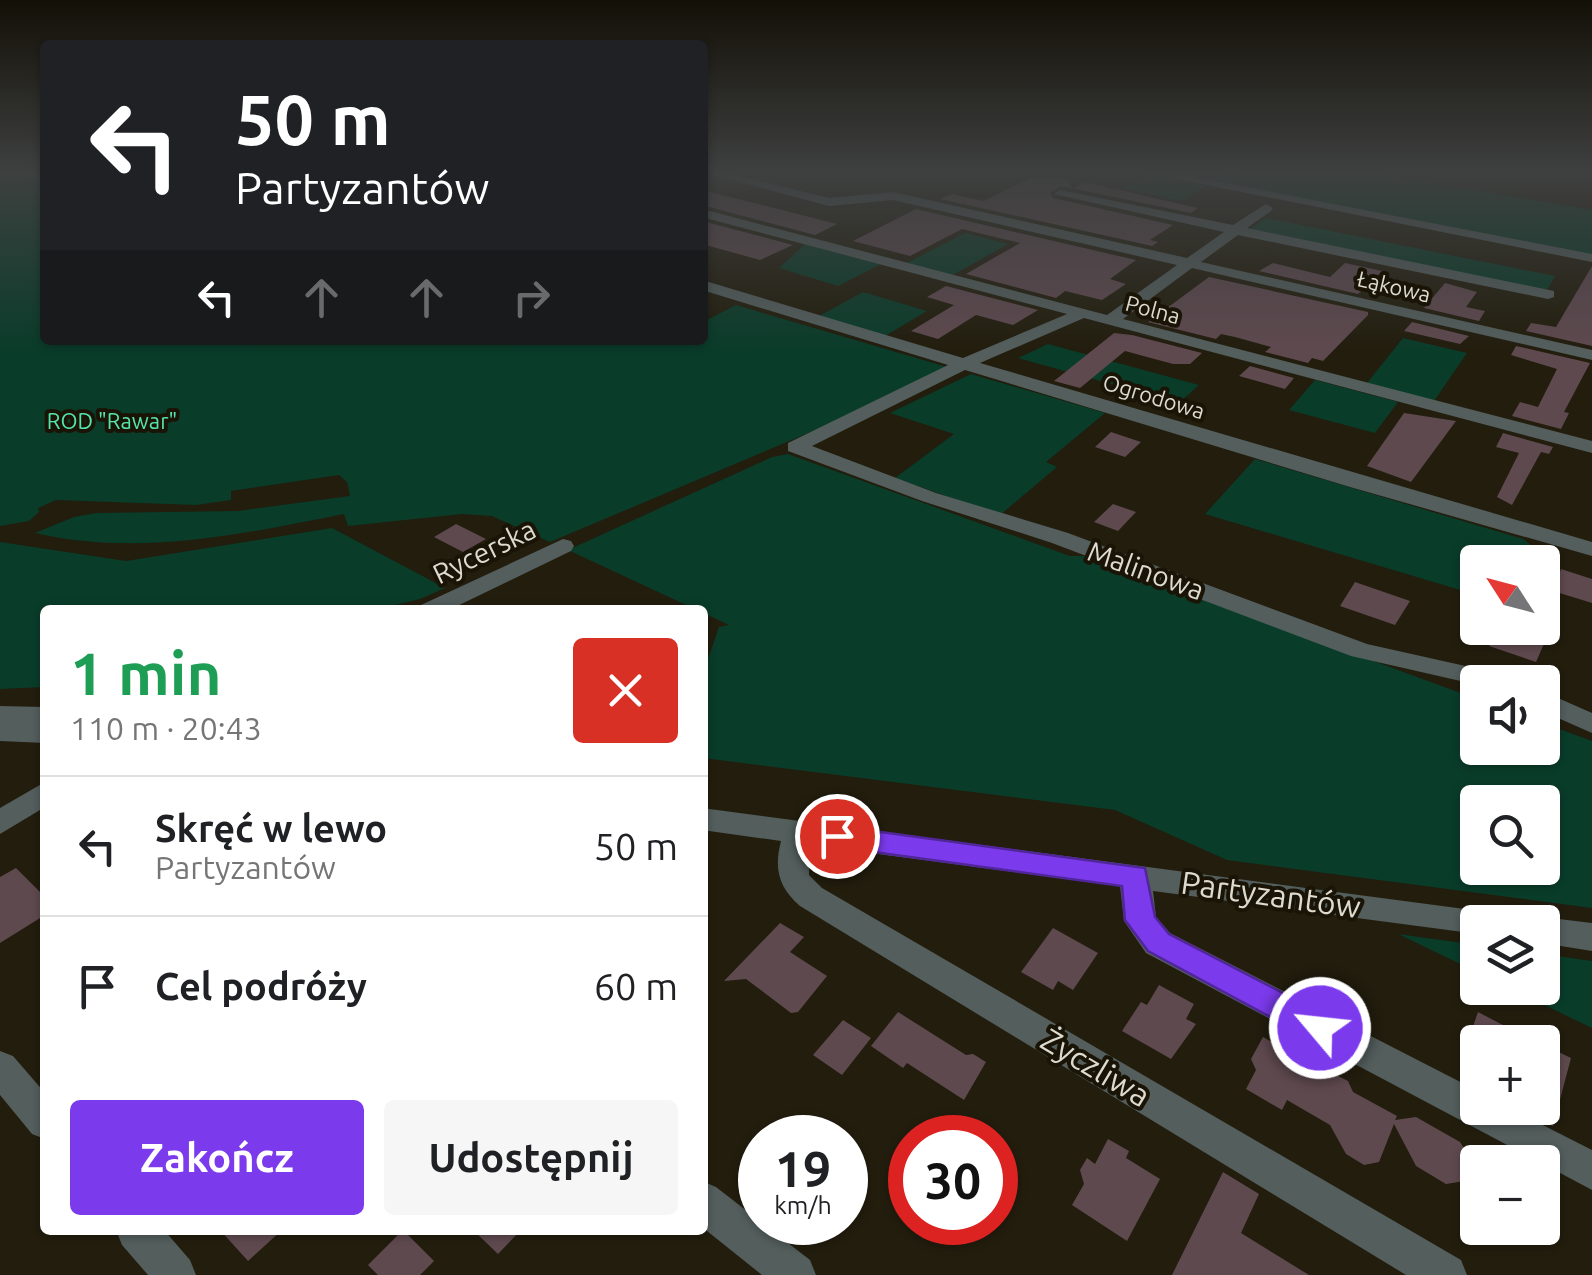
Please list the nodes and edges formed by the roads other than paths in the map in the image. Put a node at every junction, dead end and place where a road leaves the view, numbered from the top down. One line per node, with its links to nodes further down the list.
1 (1235, 231): 7 (street)
2 (771, 232): 10 (street, Polna)
3 (1050, 232): 7 (street, Łąkowa)
4 (1237, 232): 9 (street)
5 (1455, 232): 6 (street)
6 (1592, 258)
7 (1191, 263): 11 (street); 12 (street, Łąkowa)
8 (708, 287): 13 (street, Ogrodowa)
9 (1548, 294)
10 (1081, 314): 11 (street, Polna); 13 (street)
11 (1109, 321): 14 (street, Polna)
12 (1592, 354)
13 (964, 364): 16 (street, Ogrodowa); 18 (street, Malinowa)
14 (1592, 447)
15 (563, 546): 17 (street, Rycerska)
16 (1592, 549)
17 (440, 605)
18 (1460, 673)
19 (1560, 709): 22 (street)
20 (0, 714): 21 (street)
21 (40, 716)
22 (1592, 724)
23 (0, 732): 24 (street)
24 (40, 734)
25 (40, 796): 27 (street)
26 (708, 820): 28 (street, Partyzantów)
27 (0, 823)
28 (798, 832): 29 (street, Partyzantów); 40 (street, Życzliwa)
29 (1135, 876): 30 (street, Partyzantów); 35 (street)
30 (1460, 919)
31 (1560, 933): 32 (street)
32 (1592, 937)
33 (0, 1068): 34 (street)
34 (40, 1115)
35 (1592, 1171)
36 (708, 1205): 39 (street)
37 (141, 1235): 38 (street)
38 (174, 1275)
39 (795, 1275)
40 (1446, 1275)

